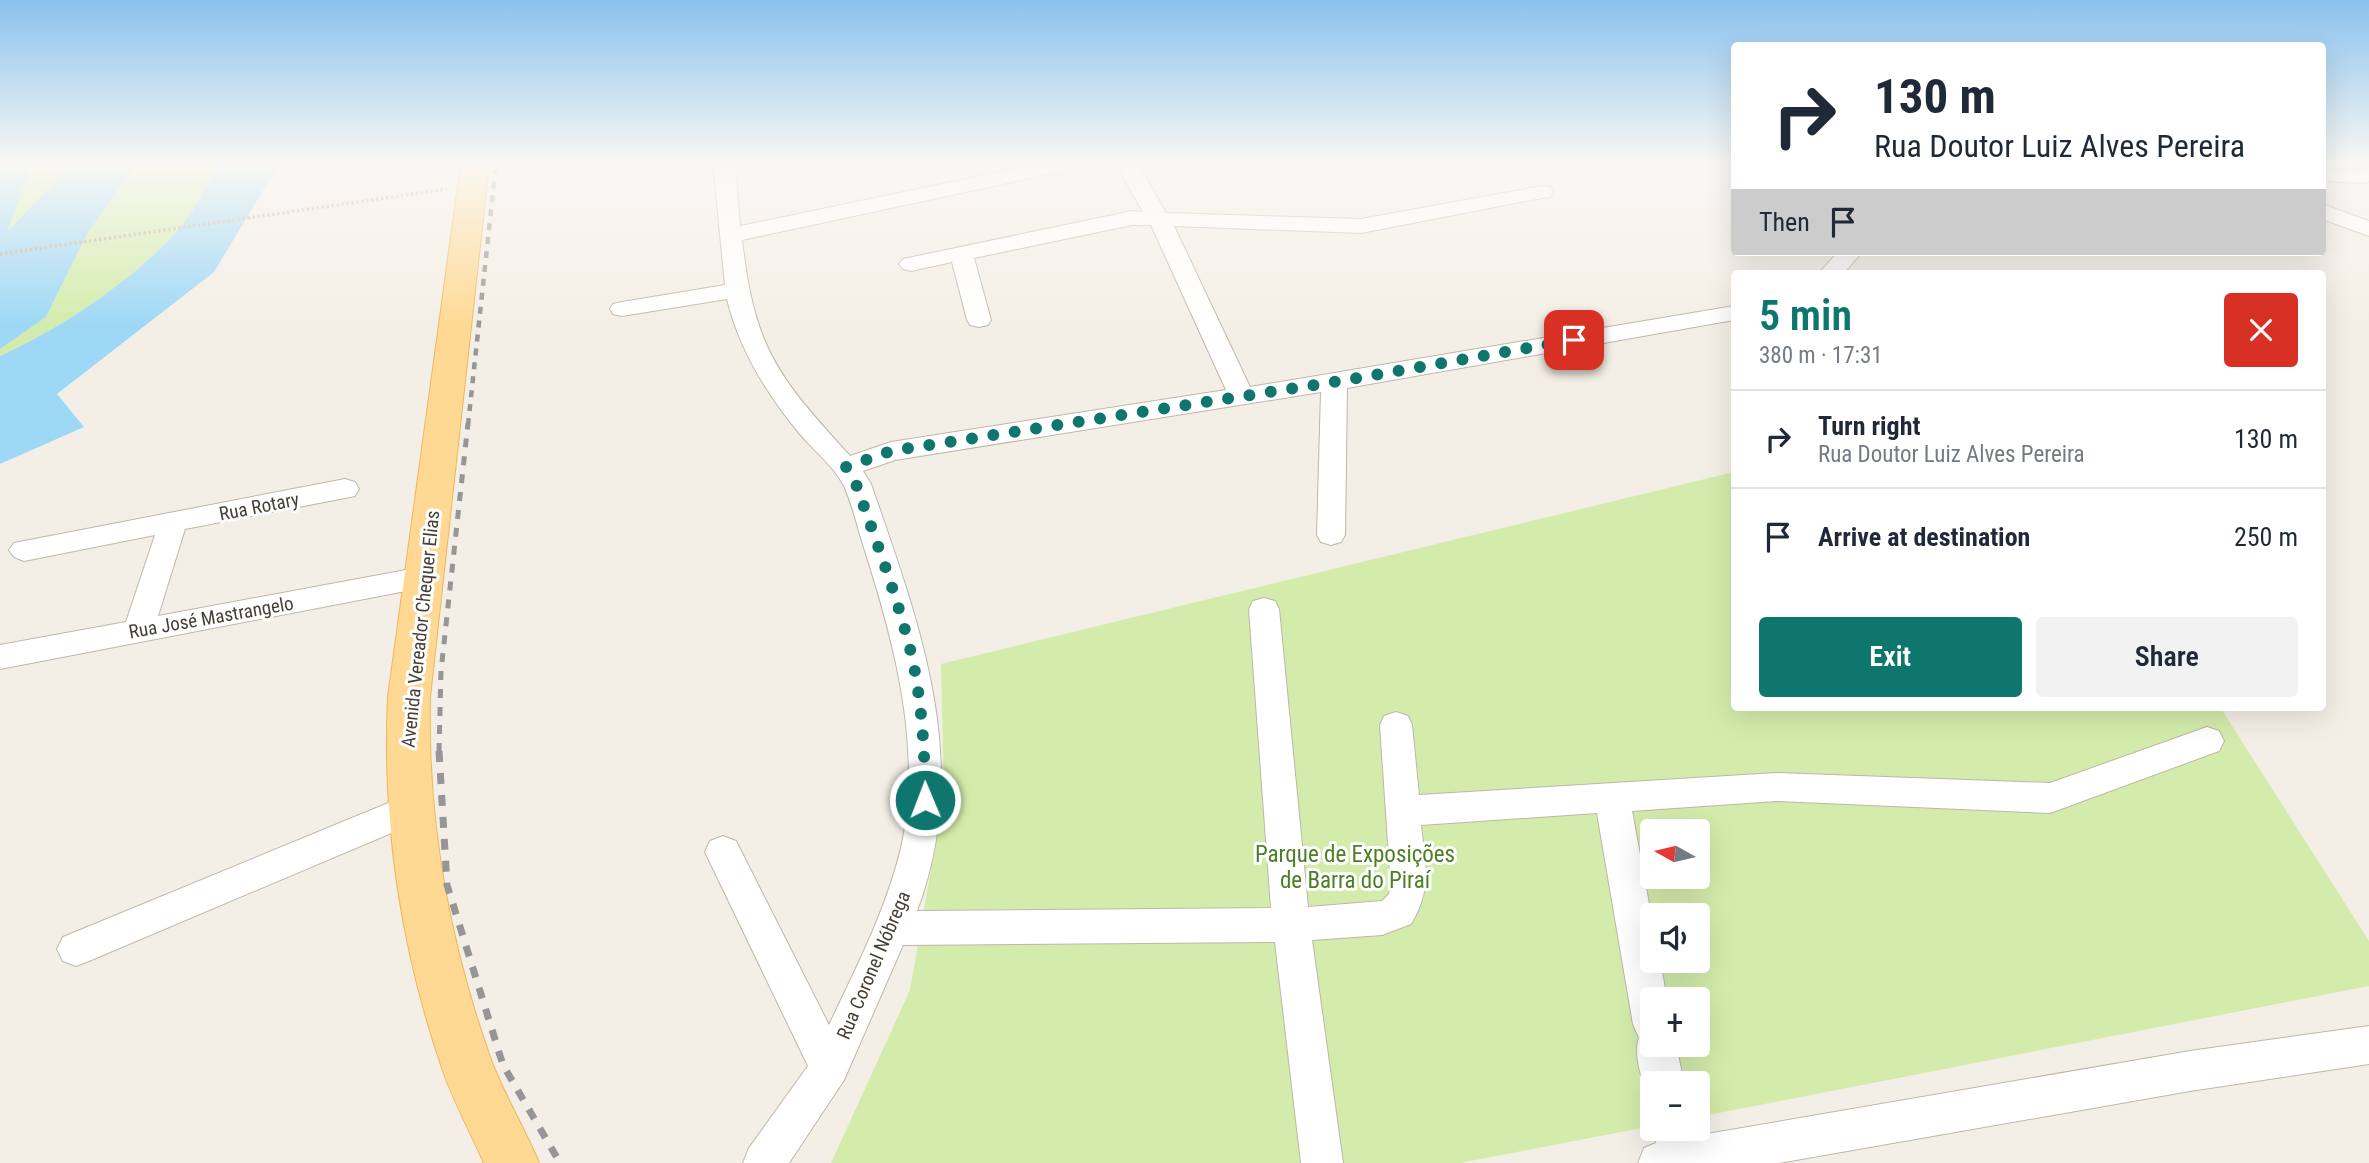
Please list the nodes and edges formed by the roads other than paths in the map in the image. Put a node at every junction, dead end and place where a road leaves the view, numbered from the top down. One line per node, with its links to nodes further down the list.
1 (468, 218): 24 (main road, Avenida Vereador Chequer Elias)
2 (729, 218): 8 (street, Rua Coronel Nóbrega)
3 (798, 218): 8 (street)
4 (1404, 218): 6 (street)
5 (2341, 218): 7 (street)
6 (1158, 219): 9 (street); 18 (street)
7 (2369, 229)
8 (731, 235): 13 (street, Rua Coronel Nóbrega)
9 (961, 253): 11 (street); 16 (street)
10 (1847, 256): 12 (street)
11 (911, 264)
12 (1834, 270)
13 (737, 290): 14 (street); 19 (street, Rua Coronel Nóbrega)
14 (622, 309)
15 (1731, 314): 17 (street)
16 (979, 320)
17 (1334, 382): 18 (street); 22 (street)
18 (1242, 397): 19 (street)
19 (846, 467): 35 (street, Rua Coronel Nóbrega)
20 (345, 489): 21 (street, Rua Rotary)
21 (173, 523): 23 (street, Rua Rotary); 26 (street)
22 (1331, 535)
23 (24, 550)
24 (422, 578): 26 (street, Rua José Mastrangelo); 31 (main road, Avenida Vereador Chequer Elias)
25 (1264, 609): 34 (street)
26 (138, 631): 27 (street, Rua José Mastrangelo)
27 (0, 657)
28 (1395, 725): 32 (street)
29 (2207, 741): 30 (street)
30 (1612, 798): 32 (street); 37 (street)
31 (410, 809): 36 (street); 41 (main road, Avenida Vereador Chequer Elias)
32 (1404, 811): 34 (street)
33 (723, 852): 39 (street)
34 (1291, 925): 35 (street); 43 (street)
35 (892, 928): 39 (street, Rua Coronel Nóbrega)
36 (76, 949)
37 (1645, 987)
38 (2369, 1045): 40 (street)
39 (829, 1068): 42 (street, Rua Coronel Nóbrega)
40 (1671, 1150)
41 (512, 1163)
42 (764, 1163)
43 (1322, 1163)

